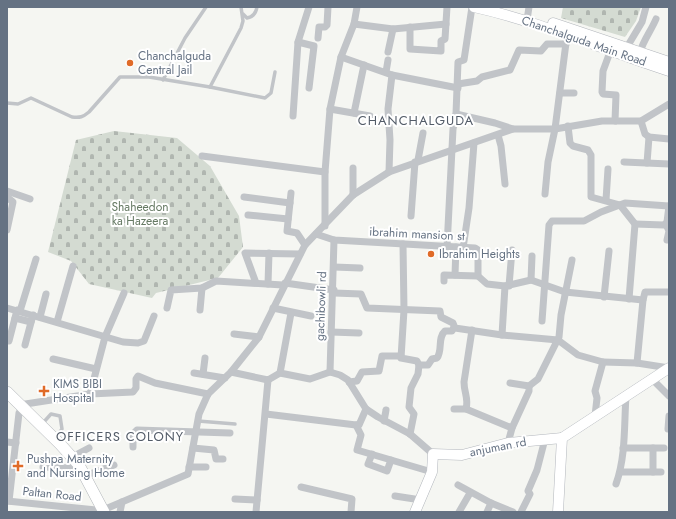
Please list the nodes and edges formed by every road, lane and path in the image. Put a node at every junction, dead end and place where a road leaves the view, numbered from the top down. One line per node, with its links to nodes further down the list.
1 (206, 7): 32 (lane)
2 (241, 7): 11 (lane)
3 (257, 7): 11 (lane)
4 (309, 7): 20 (street)
5 (328, 7): 19 (street)
6 (357, 7): 14 (street)
7 (447, 7): 15 (street)
8 (473, 7): 12 (street, Chanchalguda Main Road); 33 (street)
9 (497, 7): 12 (street, Chanchalguda Main Road)
10 (646, 7): 22 (street)
11 (243, 14): 34 (lane)
12 (528, 14): 18 (street, Chanchalguda Main Road)
13 (656, 19): 24 (street)
14 (354, 24): 17 (street); 25 (street)
15 (446, 24): 16 (street); 16 (street)
16 (410, 27): 17 (street)
17 (393, 29): 23 (street)
18 (567, 36): 21 (street, Chanchalguda Main Road); 33 (street); 36 (street)
19 (318, 38)
20 (298, 42): 35 (street); 43 (street)
21 (612, 47): 22 (street); 29 (street, Chanchalguda Main Road); 45 (street)
22 (627, 47): 24 (street)
23 (388, 52)
24 (640, 52): 27 (street)
25 (342, 57): 28 (street); 40 (street)
26 (388, 60): 31 (street)
27 (669, 62)
28 (364, 65): 31 (street); 41 (street)
29 (669, 71)
30 (275, 72): 34 (lane)
31 (389, 74): 33 (street); 64 (street)
32 (163, 80): 34 (lane); 38 (lane)
33 (458, 86): 42 (street)
34 (210, 87)
35 (309, 88)
36 (560, 93): 37 (street); 49 (street)
37 (574, 94)
38 (7, 103)
39 (669, 104): 46 (street)
40 (330, 109): 41 (street); 63 (street)
41 (354, 113): 44 (street)
42 (456, 114): 48 (street); 55 (street)
43 (293, 116)
44 (370, 116)
45 (615, 121): 46 (street); 47 (street)
46 (641, 121): 52 (street)
47 (568, 126): 49 (street); 73 (street)
48 (513, 129): 49 (street); 51 (street)
49 (555, 129): 68 (street)
50 (423, 133): 57 (street)
51 (498, 135): 54 (street); 65 (street)
52 (649, 137): 53 (street); 59 (street)
53 (669, 139)
54 (474, 143): 55 (street); 90 (street)
55 (452, 150): 57 (street); 89 (street)
56 (202, 156): 63 (street)
57 (417, 161): 64 (street); 78 (street)
58 (624, 162): 59 (street)
59 (647, 164): 60 (street)
60 (669, 164)
61 (353, 168): 69 (street)
62 (608, 169): 73 (street)
63 (325, 172): 82 (street)
64 (389, 172): 69 (street)
65 (504, 184)
66 (7, 191): 72 (street)
67 (291, 193): 74 (street)
68 (545, 194)
69 (353, 195): 82 (street)
70 (7, 197): 83 (street)
71 (244, 197): 74 (street)
72 (30, 199)
73 (606, 200): 75 (street)
74 (290, 203): 79 (street)
75 (620, 205): 76 (street); 80 (street); 108 (street)
76 (669, 206): 81 (street)
77 (248, 215): 79 (street)
78 (411, 216)
79 (288, 219): 88 (street)
80 (635, 224): 81 (street); 117 (street)
81 (666, 224): 86 (street)
82 (324, 226): 84 (street)
83 (7, 230)
84 (316, 234): 85 (street, ibrahim mansion st); 88 (street)
85 (334, 240): 87 (street, ibrahim mansion st); 99 (street, gachibowli rd)
86 (669, 240)
87 (403, 244): 89 (street, ibrahim mansion st); 123 (street)
88 (305, 245): 94 (street)
89 (447, 247): 90 (street, ibrahim mansion st)
90 (459, 248): 101 (street); 102 (street, ibrahim mansion st)
91 (512, 250): 109 (street)
92 (609, 251): 116 (street)
93 (269, 253): 94 (street); 105 (street); 106 (street)
94 (300, 254): 107 (street)
95 (532, 256): 103 (street)
96 (36, 259): 124 (street)
97 (572, 260): 112 (street)
98 (73, 266): 131 (street)
99 (334, 267): 100 (street); 111 (street, gachibowli rd)
100 (360, 268)
101 (456, 275): 102 (street); 104 (street)
102 (478, 276): 109 (street)
103 (531, 280): 108 (street); 109 (street)
104 (444, 281)
105 (256, 284): 106 (street); 110 (street)
106 (268, 284): 107 (street)
107 (284, 284): 111 (street); 121 (street)
108 (545, 284): 112 (street); 130 (street)
109 (507, 286): 137 (street)
110 (202, 288): 120 (street); 122 (street)
111 (334, 291): 123 (street); 134 (street, gachibowli rd)
112 (565, 292): 116 (street); 140 (street)
113 (669, 292): 118 (street)
114 (124, 293): 138 (street)
115 (46, 294): 128 (street)
116 (604, 297): 117 (street)
117 (629, 299): 118 (street)
118 (643, 300): 147 (street)
119 (7, 308): 124 (street)
120 (167, 308)
121 (272, 308): 125 (street); 139 (street)
122 (200, 310)
123 (404, 310): 132 (street); 143 (street)
124 (18, 313): 129 (street); 141 (street)
125 (291, 313): 127 (street); 154 (street)
126 (154, 316): 138 (street)
127 (311, 316)
128 (40, 317): 129 (street); 131 (street)
129 (32, 318): 142 (street)
130 (542, 320)
131 (57, 322): 138 (street)
132 (454, 327): 133 (street); 148 (street)
133 (472, 330): 137 (street); 171 (street)
134 (331, 332): 135 (street); 152 (street, gachibowli rd)
135 (359, 333)
136 (234, 334): 139 (street)
137 (502, 335): 140 (street)
138 (105, 337): 150 (street)
139 (259, 337): 151 (street)
140 (558, 340): 146 (street); 161 (street)
141 (9, 341)
142 (25, 345)
143 (401, 356): 148 (street); 159 (street)
144 (206, 358): 155 (street)
145 (53, 359): 150 (street)
146 (603, 362): 147 (street); 174 (street)
147 (637, 363): 149 (street)
148 (419, 365): 185 (street)
149 (669, 368): 157 (street)
150 (96, 369): 163 (street)
151 (231, 372): 156 (street); 158 (street)
152 (330, 372): 154 (street); 159 (street)
153 (194, 373): 155 (street)
154 (280, 373): 158 (street)
155 (203, 374): 156 (street)
156 (225, 378): 164 (street)
157 (652, 379): 165 (street); 166 (street)
158 (268, 380): 173 (street)
159 (349, 382): 168 (street)
160 (510, 383): 161 (street)
161 (529, 386): 181 (street)
162 (7, 392): 169 (main road)
163 (90, 394): 164 (street); 169 (street)
164 (208, 394): 177 (street)
165 (626, 396): 174 (street); 195 (street)
166 (669, 396)
167 (7, 402): 169 (main road)
168 (366, 408): 176 (street); 180 (street)
169 (19, 409): 179 (main road); 190 (street); 202 (main road)
170 (454, 409): 171 (street)
171 (466, 409): 181 (street)
172 (386, 410): 176 (street)
173 (266, 414): 180 (street); 218 (street)
174 (595, 416): 187 (street)
175 (669, 416): 182 (street)
176 (384, 420): 185 (street)
177 (198, 421): 178 (lane); 183 (street)
178 (235, 424)
179 (41, 425): 186 (main road); 186 (lane)
180 (356, 425): 198 (street)
181 (512, 428): 191 (street)
182 (668, 429)
183 (196, 431): 184 (street); 192 (street); 194 (street)
184 (230, 433)
185 (410, 434): 199 (street)
186 (55, 438): 202 (main road)
187 (562, 438): 188 (street, anjuman rd); 233 (street)
188 (545, 439): 191 (street, anjuman rd); 232 (street)
189 (7, 442): 190 (street)
190 (16, 443): 220 (street)
191 (508, 443): 199 (street, anjuman rd)
192 (133, 447)
193 (89, 448): 202 (street)
194 (193, 448): 200 (street); 205 (street)
195 (623, 448): 196 (street); 208 (street)
196 (653, 448): 197 (street); 209 (street)
197 (664, 448)
198 (372, 454): 201 (street); 201 (street)
199 (433, 454): 207 (street)
200 (223, 459)
201 (391, 460): 207 (street)
202 (72, 463): 204 (street); 211 (main road); 224 (main road)
203 (114, 465): 211 (street)
204 (43, 467)
205 (189, 467): 206 (street); 221 (street)
206 (206, 467)
207 (432, 472): 219 (street)
208 (621, 472): 209 (street); 212 (street)
209 (653, 472): 210 (street)
210 (661, 472)
211 (85, 476): 224 (main road)
212 (616, 484)
213 (458, 485): 215 (street)
214 (302, 486): 227 (street)
215 (470, 493): 222 (street); 229 (street)
216 (395, 496): 219 (street)
217 (235, 499): 218 (street)
218 (257, 500): 226 (street)
219 (421, 500): 228 (street)
220 (8, 501): 223 (street, Paltan Road)
221 (122, 502): 224 (street); 225 (street)
222 (491, 503): 230 (street); 231 (street)
223 (57, 509): 224 (street, Paltan Road)
224 (100, 511)
225 (120, 512)
226 (256, 512)
227 (351, 512)
228 (415, 512)
229 (459, 512)
230 (487, 512)
231 (513, 512)
232 (521, 512)
233 (558, 512)

